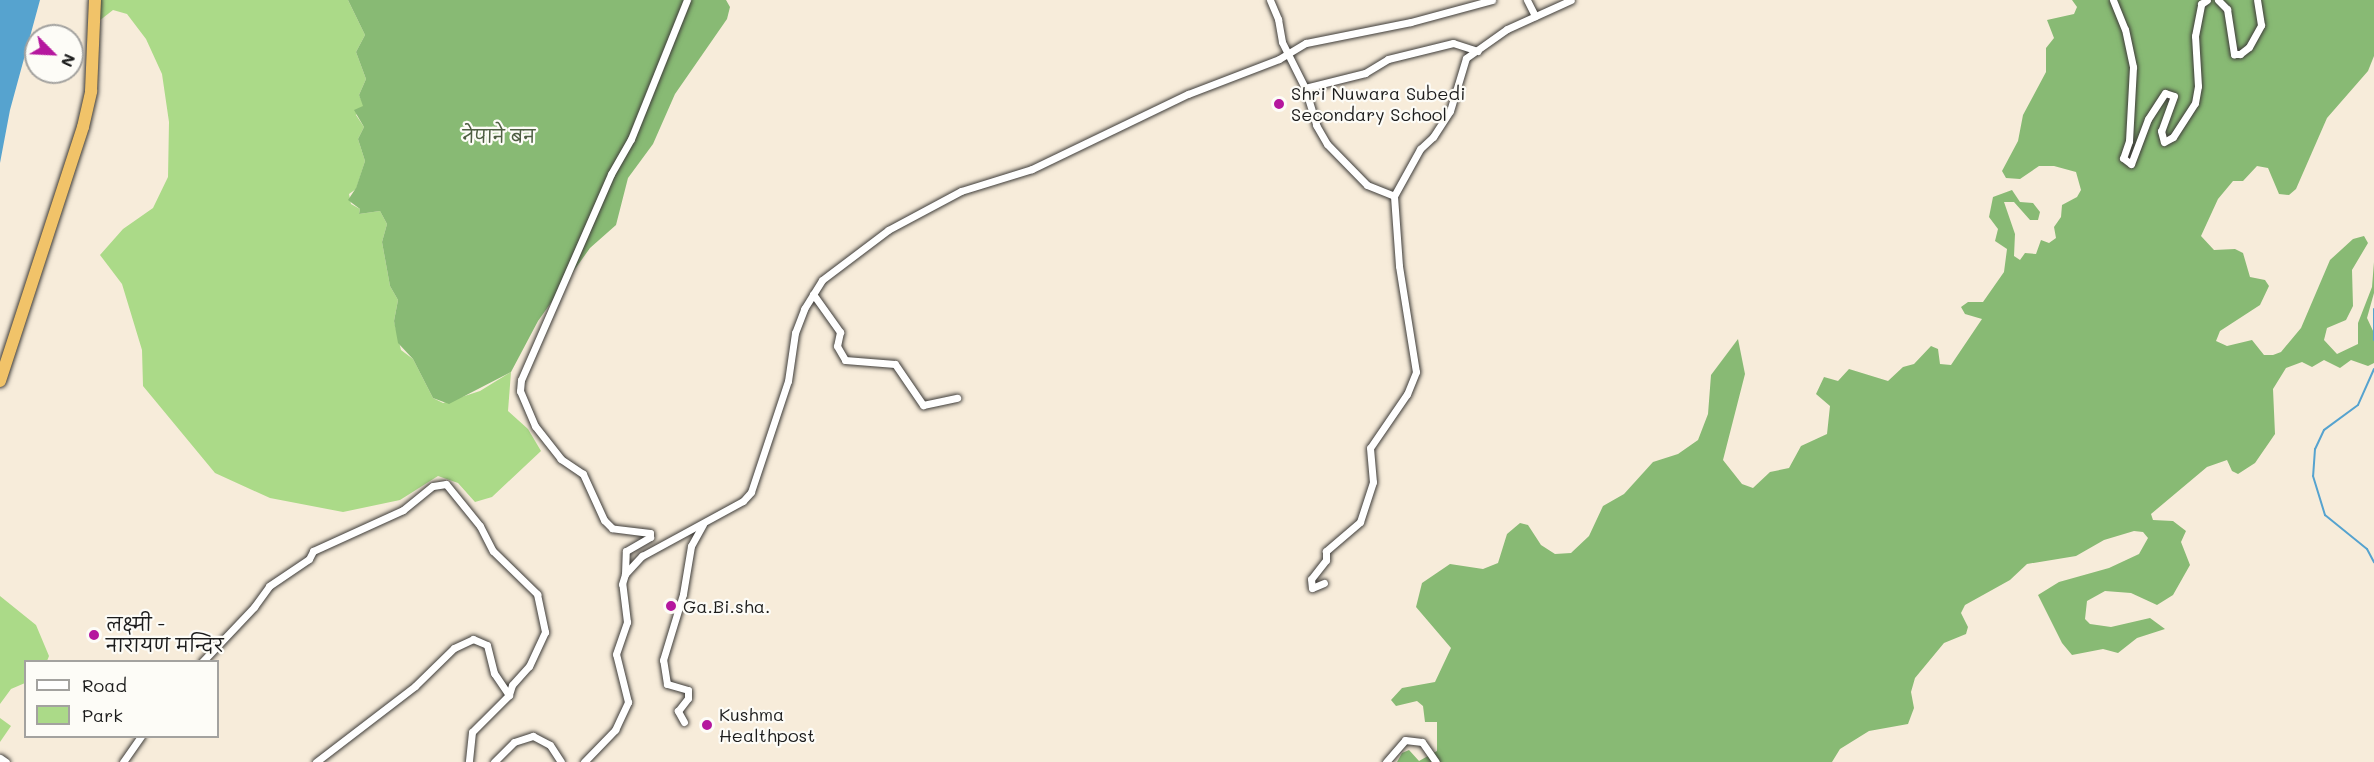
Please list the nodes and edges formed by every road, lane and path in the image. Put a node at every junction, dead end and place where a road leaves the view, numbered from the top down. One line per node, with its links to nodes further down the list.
1 (95, 0): 17 (highway)
2 (687, 0): 20 (street)
3 (1270, 0): 13 (street)
4 (1492, 0): 13 (street)
5 (1527, 0): 11 (street)
6 (1571, 0): 11 (street)
7 (2113, 0): 8 (street)
8 (2207, 0)
9 (2218, 0): 10 (street)
10 (2257, 0)
11 (1534, 16): 12 (street)
12 (1478, 51): 14 (street); 15 (street)
13 (1287, 53): 14 (street); 16 (street)
14 (1305, 88): 15 (street)
15 (1394, 196): 21 (street)
16 (813, 294): 18 (street); 19 (street)
17 (0, 381)
18 (957, 398)
19 (703, 524): 20 (street); 24 (street)
20 (625, 574): 33 (street)
21 (1324, 583)
22 (204, 660): 23 (street)
23 (509, 695): 29 (street); 30 (street)
24 (684, 722)
25 (140, 738): 28 (street)
26 (0, 758): 27 (street)
27 (6, 762)
28 (123, 762)
29 (316, 762)
30 (469, 762)
31 (494, 762): 32 (street)
32 (561, 762)
33 (584, 762)
34 (1386, 762): 35 (street)
35 (1436, 762)

